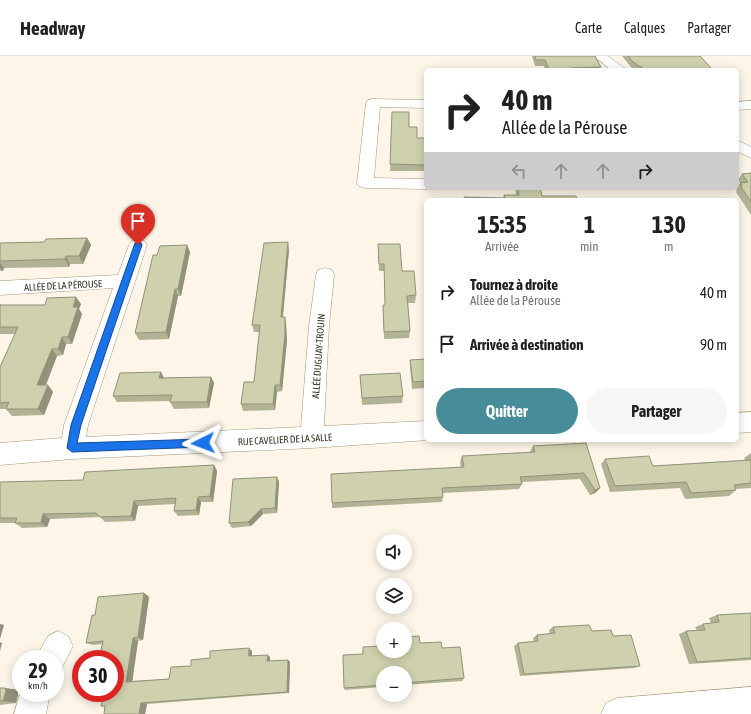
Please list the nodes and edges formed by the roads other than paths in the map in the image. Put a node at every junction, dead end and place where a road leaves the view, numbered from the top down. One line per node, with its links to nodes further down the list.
1 (600, 56): 2 (street)
2 (617, 68)
3 (424, 104): 8 (street)
4 (751, 105): 5 (street)
5 (739, 106)
6 (739, 146): 7 (street)
7 (751, 153)
8 (424, 184)
9 (138, 245): 11 (street)
10 (325, 275): 16 (street, ALLÉE DUGUAY-TROUIN)
11 (126, 281): 12 (street, ALLÉE DE LA PÉROUSE); 17 (street)
12 (0, 288)
13 (751, 422): 14 (street)
14 (739, 423)
15 (424, 431): 16 (street, RUE CAVELIER DE LA SALLE)
16 (312, 438): 17 (street, RUE CAVELIER DE LA SALLE)
17 (72, 448): 18 (street, RUE CAVELIER DE LA SALLE)
18 (0, 454)
19 (33, 702): 21 (street)
20 (751, 704): 22 (street)
21 (30, 714)
22 (617, 714)

